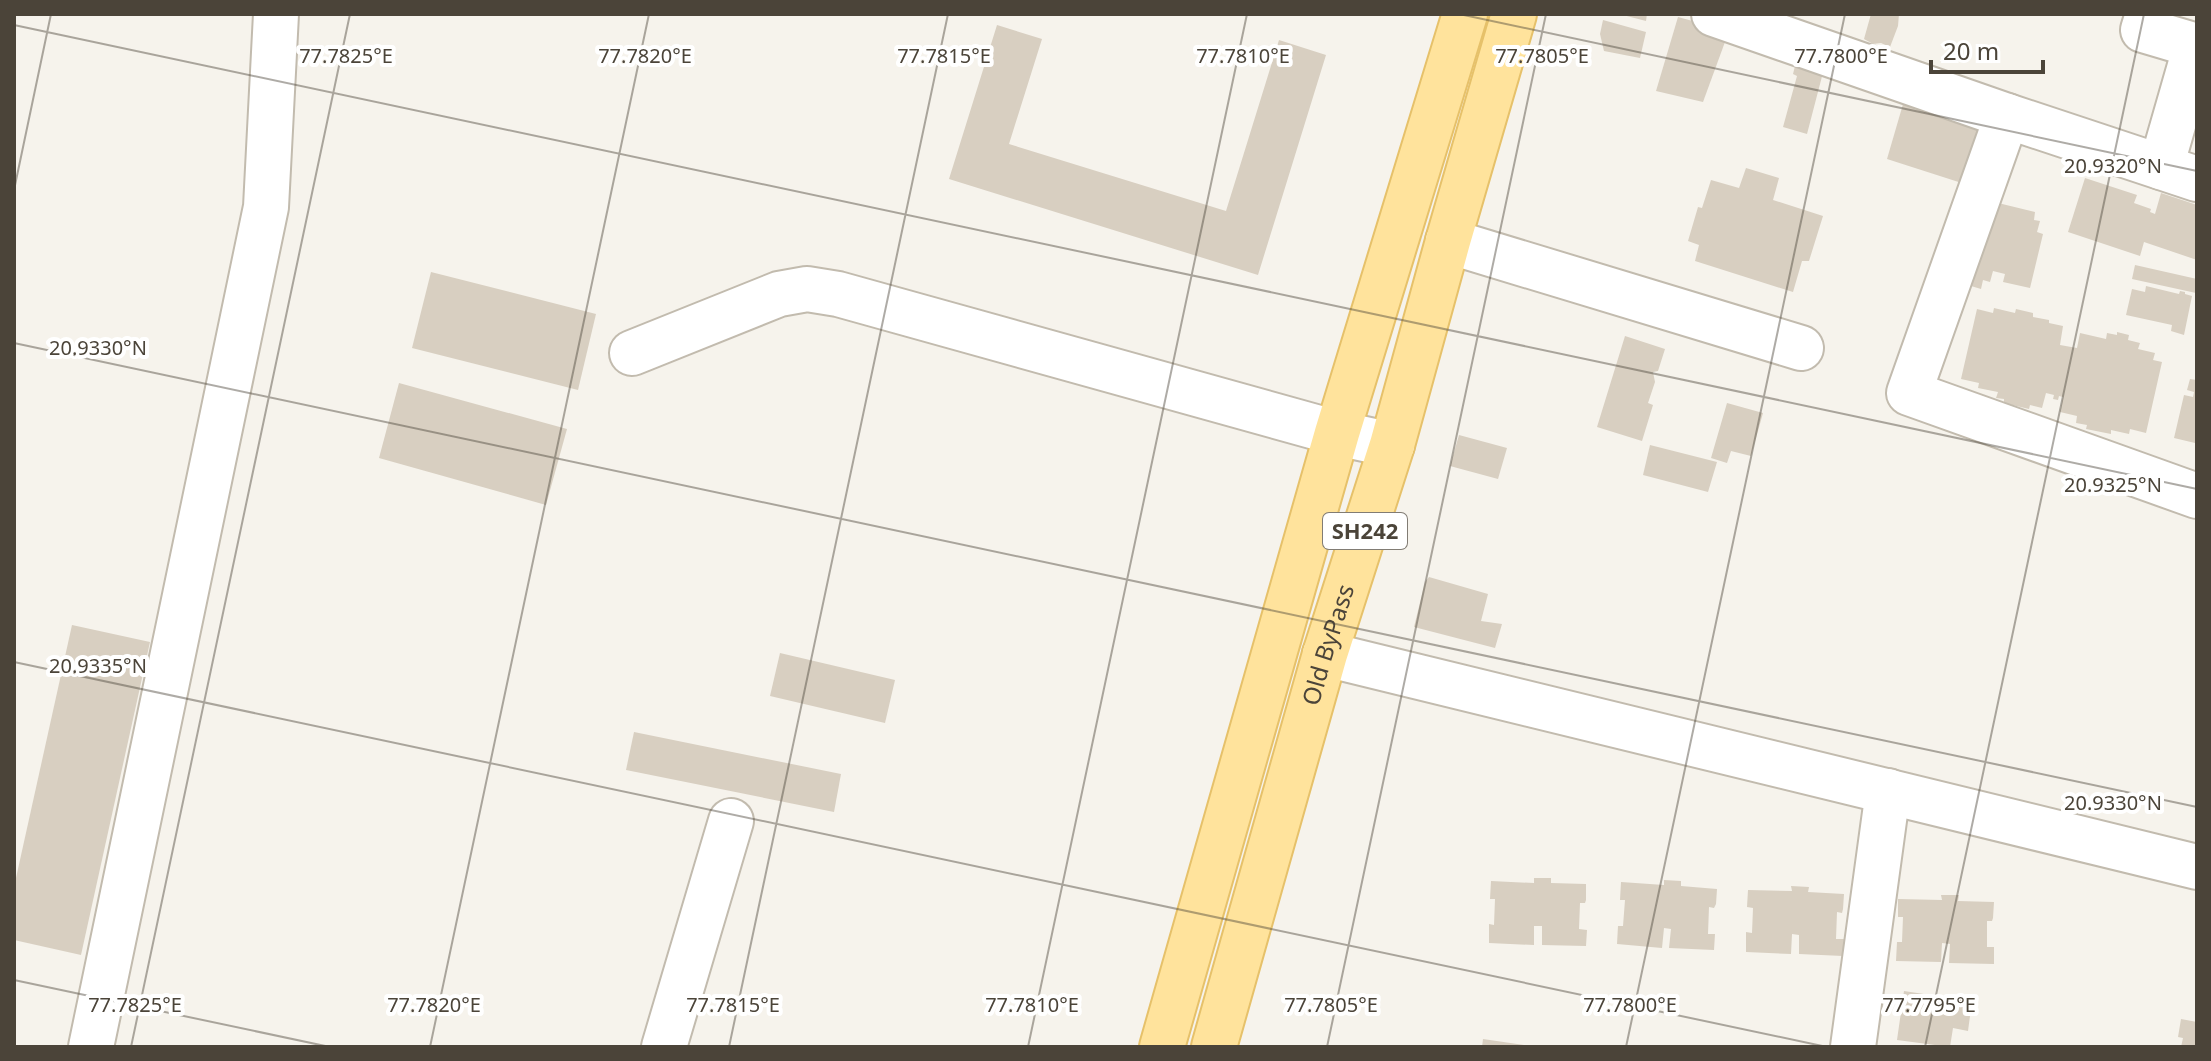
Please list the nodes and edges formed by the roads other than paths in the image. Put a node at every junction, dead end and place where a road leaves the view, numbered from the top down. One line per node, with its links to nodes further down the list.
1 (1465, 14): 12 (main road)
2 (1514, 14): 9 (main road, Old ByPass / SH242)
3 (1714, 14): 7 (street)
4 (2148, 14): 6 (street)
5 (267, 18): 19 (street)
6 (2196, 45): 8 (street)
7 (2007, 116): 8 (street); 14 (street)
8 (2179, 173)
9 (1448, 241): 10 (street); 13 (main road, Old ByPass / SH242)
10 (1801, 348)
11 (632, 353): 12 (street)
12 (1337, 433): 13 (street); 21 (main road)
13 (1392, 445): 15 (main road, Old ByPass / SH242)
14 (2197, 496)
15 (1325, 654): 16 (street); 22 (main road, Old ByPass / SH242)
16 (1888, 791): 18 (street); 23 (street)
17 (731, 821): 20 (street)
18 (2197, 867)
19 (91, 1047)
20 (664, 1047)
21 (1162, 1047)
22 (1214, 1047)
23 (1853, 1047)

